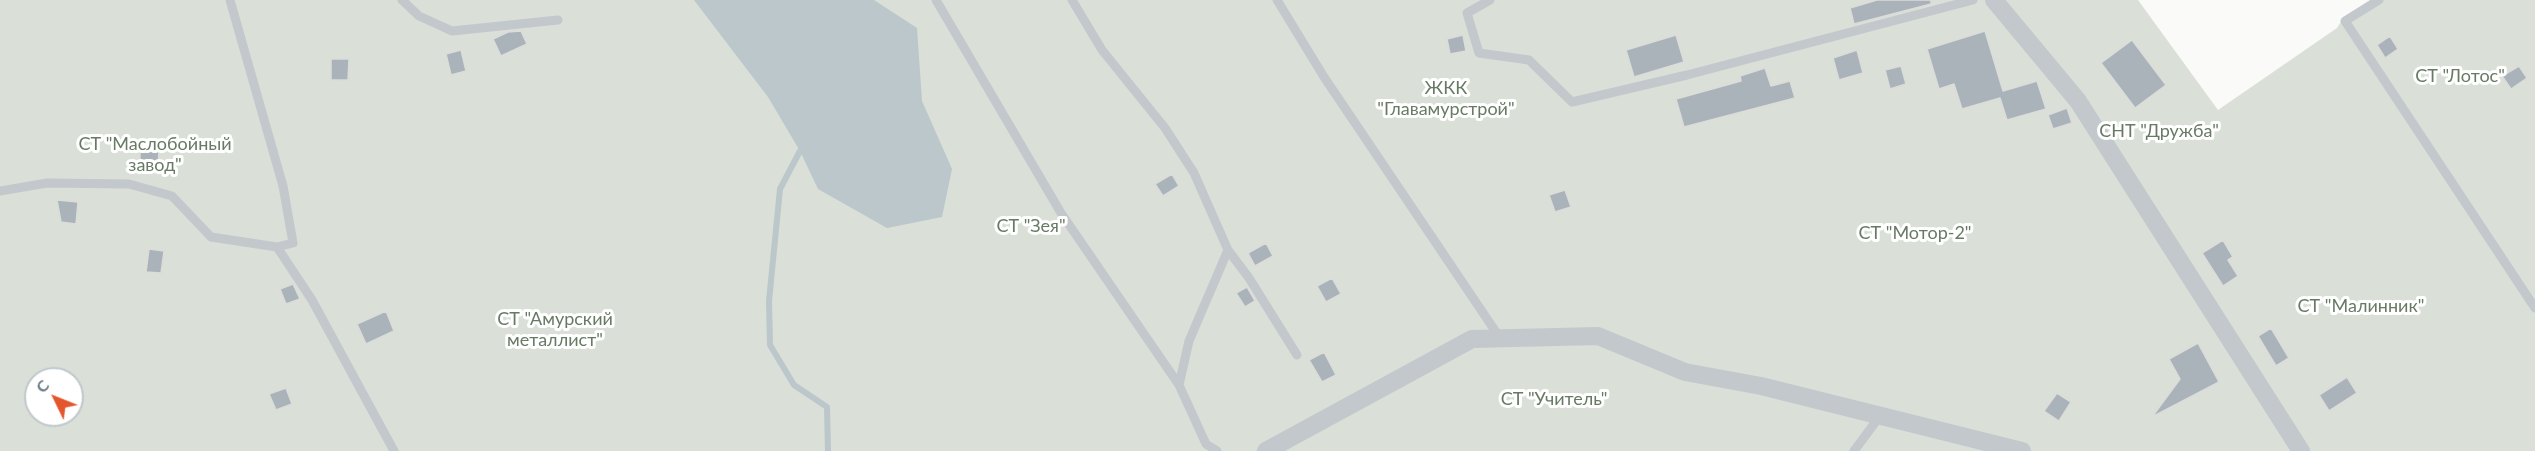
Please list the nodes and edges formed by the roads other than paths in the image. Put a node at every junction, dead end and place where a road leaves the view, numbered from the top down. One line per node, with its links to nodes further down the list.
1 (230, 0): 12 (lane)
2 (402, 0): 10 (lane)
3 (936, 0): 17 (lane)
4 (1072, 0): 13 (lane)
5 (1277, 0): 15 (lane)
6 (1490, 0): 7 (lane)
7 (1972, 0)
8 (1994, 0): 24 (street)
9 (2379, 0): 14 (lane)
10 (558, 20)
11 (0, 191): 12 (lane)
12 (277, 247): 19 (lane)
13 (1228, 250): 16 (lane); 17 (lane)
14 (2535, 309)
15 (1500, 339): 18 (street); 21 (street)
16 (1298, 355)
17 (1179, 385): 20 (lane)
18 (1880, 416): 22 (lane); 23 (street)
19 (394, 451)
20 (1216, 451)
21 (1266, 451)
22 (1854, 451)
23 (2022, 451)
24 (2301, 451)

